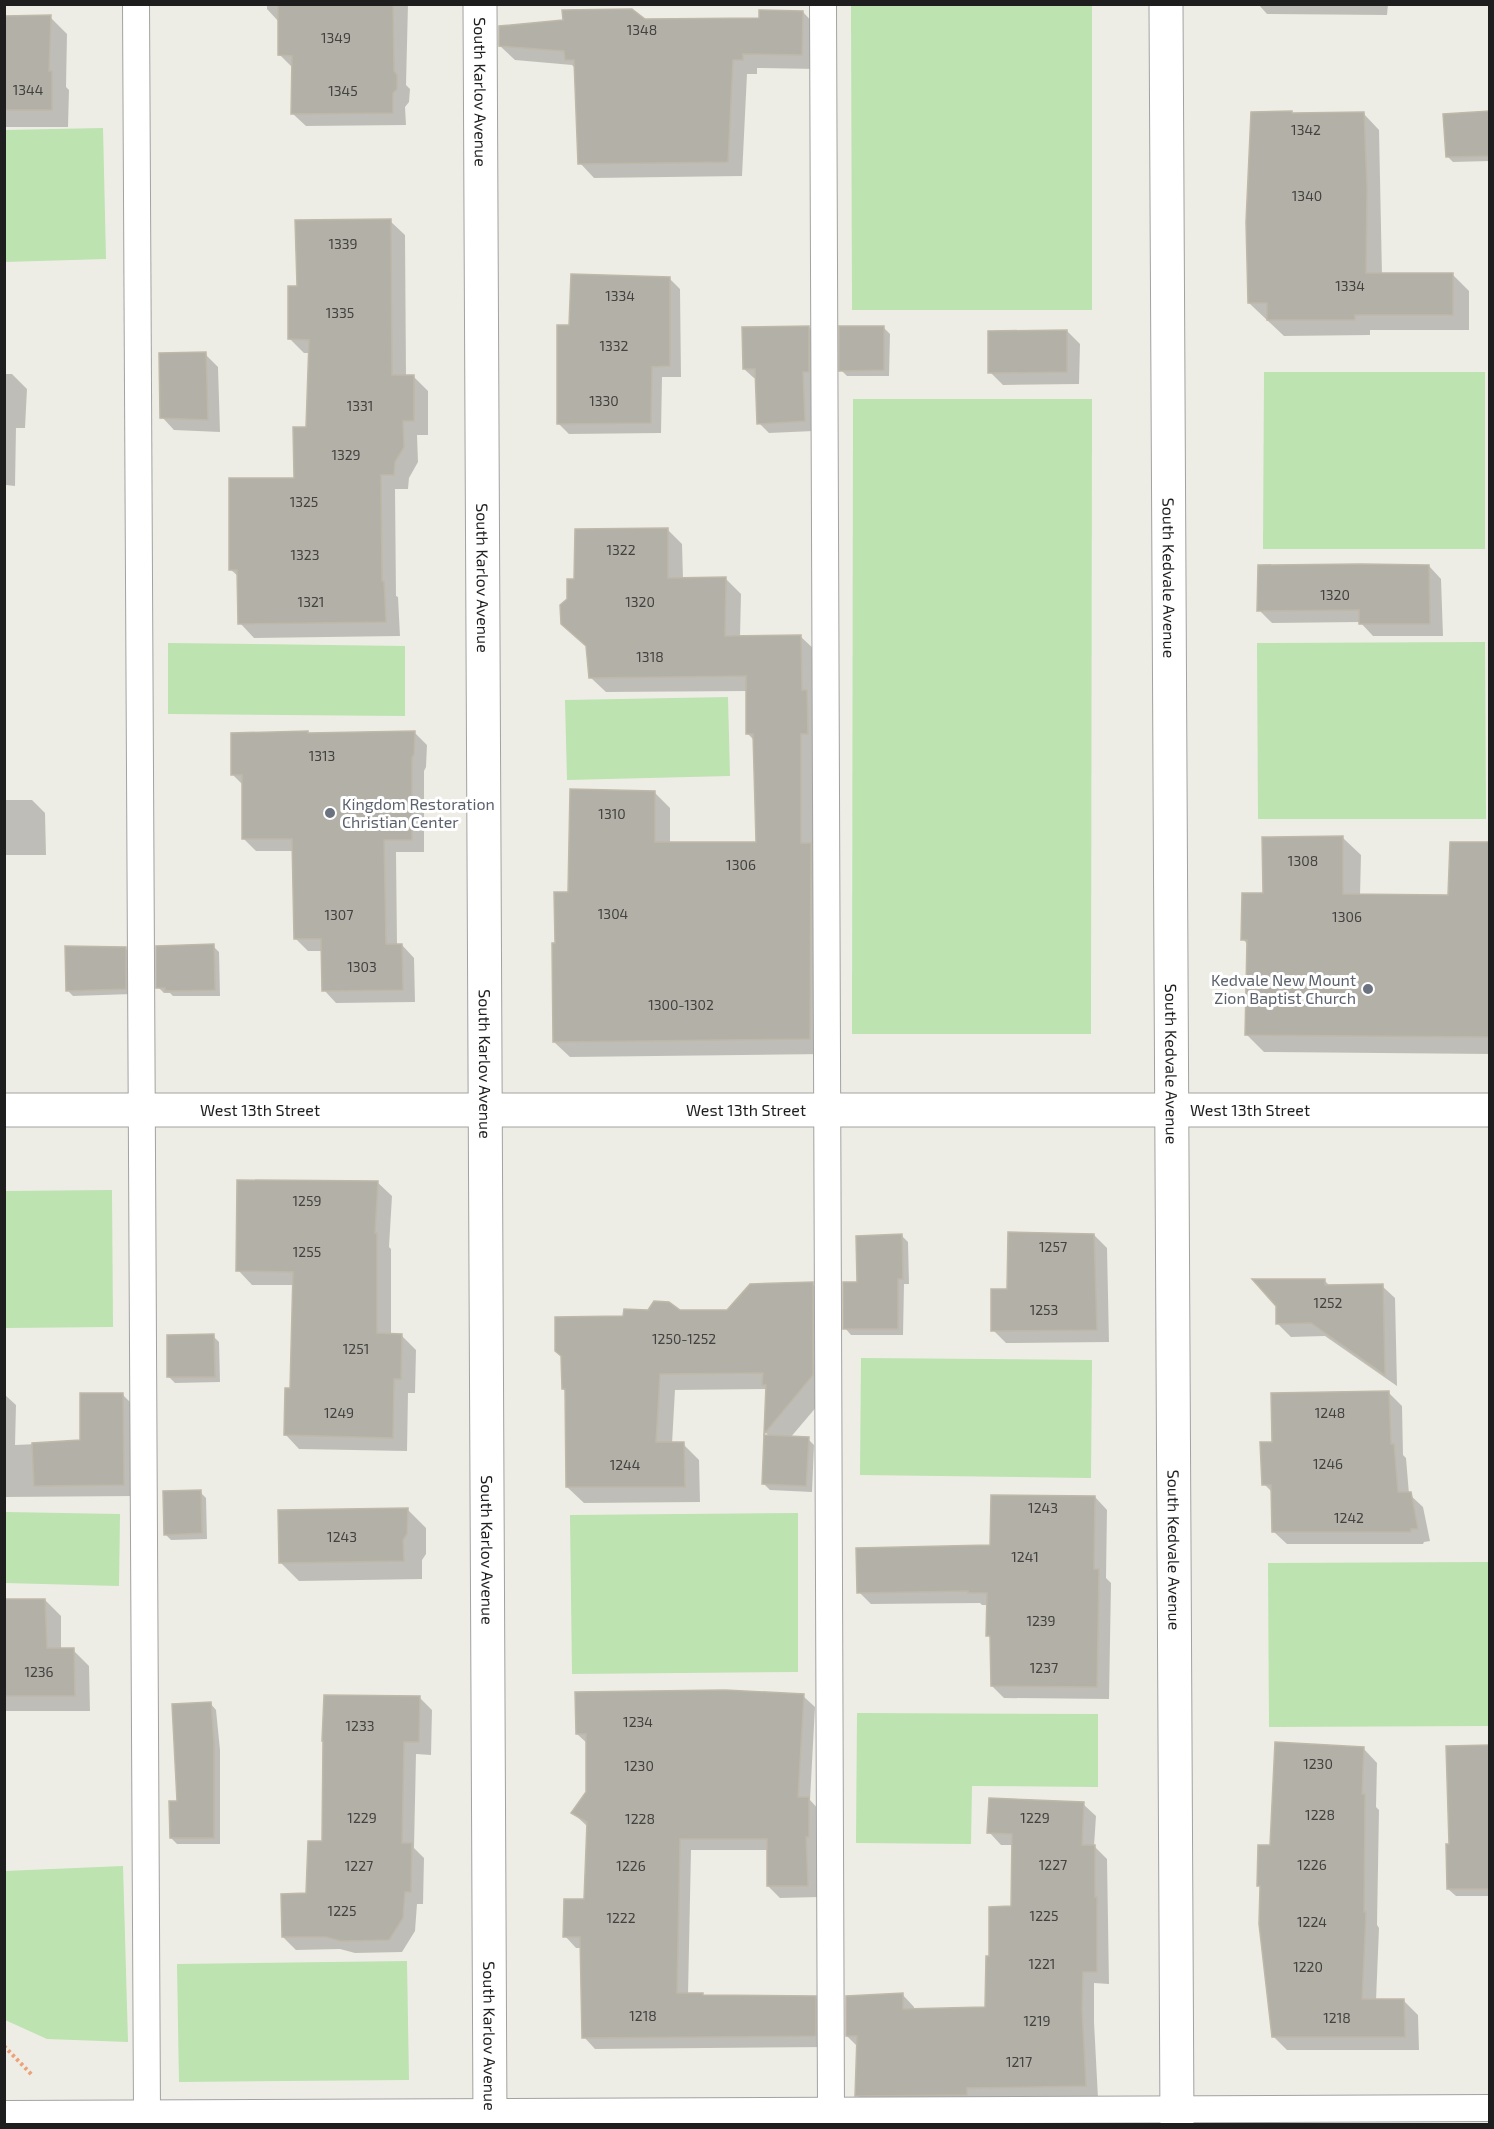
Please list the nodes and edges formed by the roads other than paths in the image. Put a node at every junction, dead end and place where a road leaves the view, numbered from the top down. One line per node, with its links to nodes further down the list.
1 (136, 4): 6 (lane)
2 (480, 4): 7 (street, South Karlov Avenue)
3 (824, 4): 8 (lane)
4 (1166, 4): 9 (street, South Kedvale Avenue)
5 (4, 1110): 6 (street, West 13th Street)
6 (143, 1110): 7 (street, West 13th Street); 14 (lane)
7 (485, 1110): 8 (street, West 13th Street); 16 (street, South Karlov Avenue)
8 (827, 1110): 9 (street, West 13th Street); 12 (lane)
9 (1172, 1110): 10 (street, West 13th Street); 15 (street, South Kedvale Avenue)
10 (1490, 1110)
11 (1490, 2108): 15 (lane)
12 (831, 2110): 15 (lane); 16 (lane)
13 (4, 2114): 14 (lane)
14 (147, 2114): 16 (lane)
15 (1177, 2117)
16 (490, 2118)

